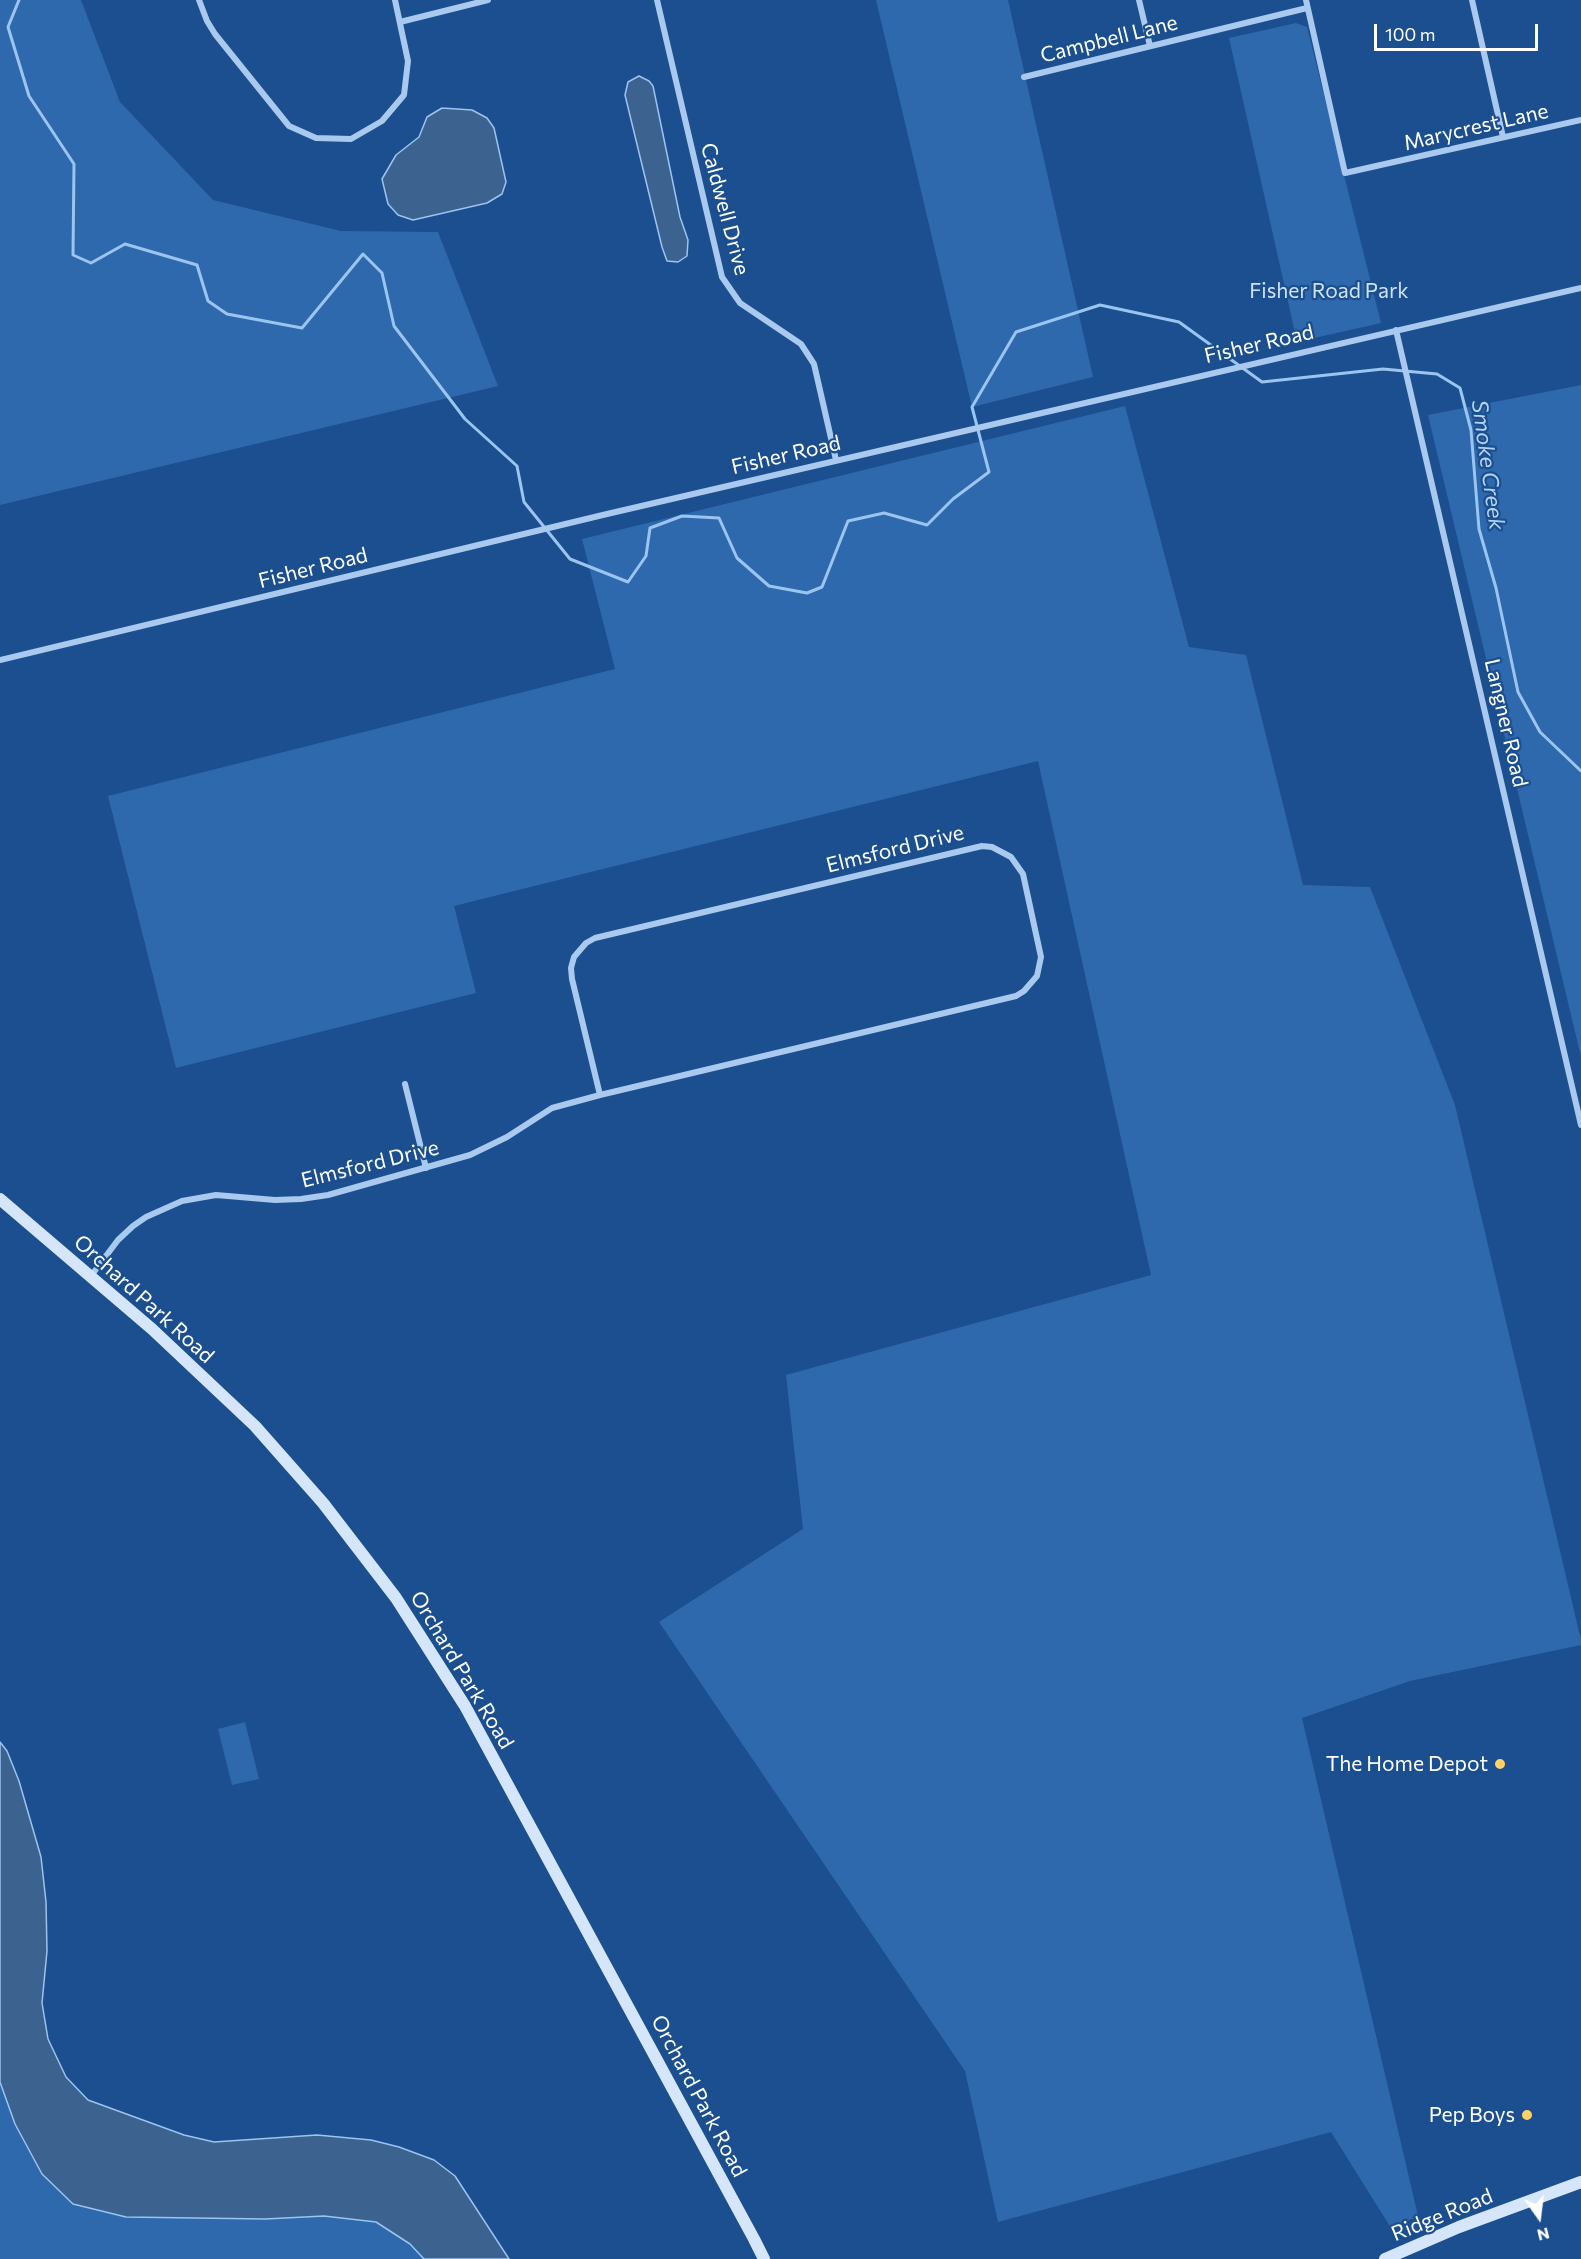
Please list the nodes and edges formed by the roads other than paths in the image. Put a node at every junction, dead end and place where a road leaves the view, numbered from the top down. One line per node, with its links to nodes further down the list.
1 (199, 0): 9 (street)
2 (395, 0): 9 (street)
3 (488, 0): 9 (street)
4 (657, 0): 16 (street, Caldwell Drive)
5 (1140, 0): 10 (street)
6 (1306, 0): 8 (street)
7 (1472, 0): 13 (street)
8 (1307, 8): 10 (street, Campbell Lane); 13 (street, Marycrest Lane)
9 (400, 22)
10 (1150, 46): 11 (street, Campbell Lane)
11 (1024, 76)
12 (1581, 120): 13 (street, Marycrest Lane)
13 (1503, 137)
14 (1581, 288): 15 (street, Fisher Road)
15 (1396, 330): 16 (street, Fisher Road); 20 (street, Langner Road)
16 (836, 460): 17 (street, Fisher Road)
17 (0, 660)
18 (405, 1084): 21 (street)
19 (600, 1095): 19 (street, Elmsford Drive); 21 (street, Elmsford Drive)
20 (1581, 1125)
21 (426, 1168): 23 (street, Elmsford Drive)
22 (0, 1199): 23 (main road, Orchard Park Road)
23 (91, 1276): 25 (main road, Orchard Park Road)
24 (1581, 2182): 26 (main road, Ridge Road)
25 (764, 2259)
26 (1385, 2259)

